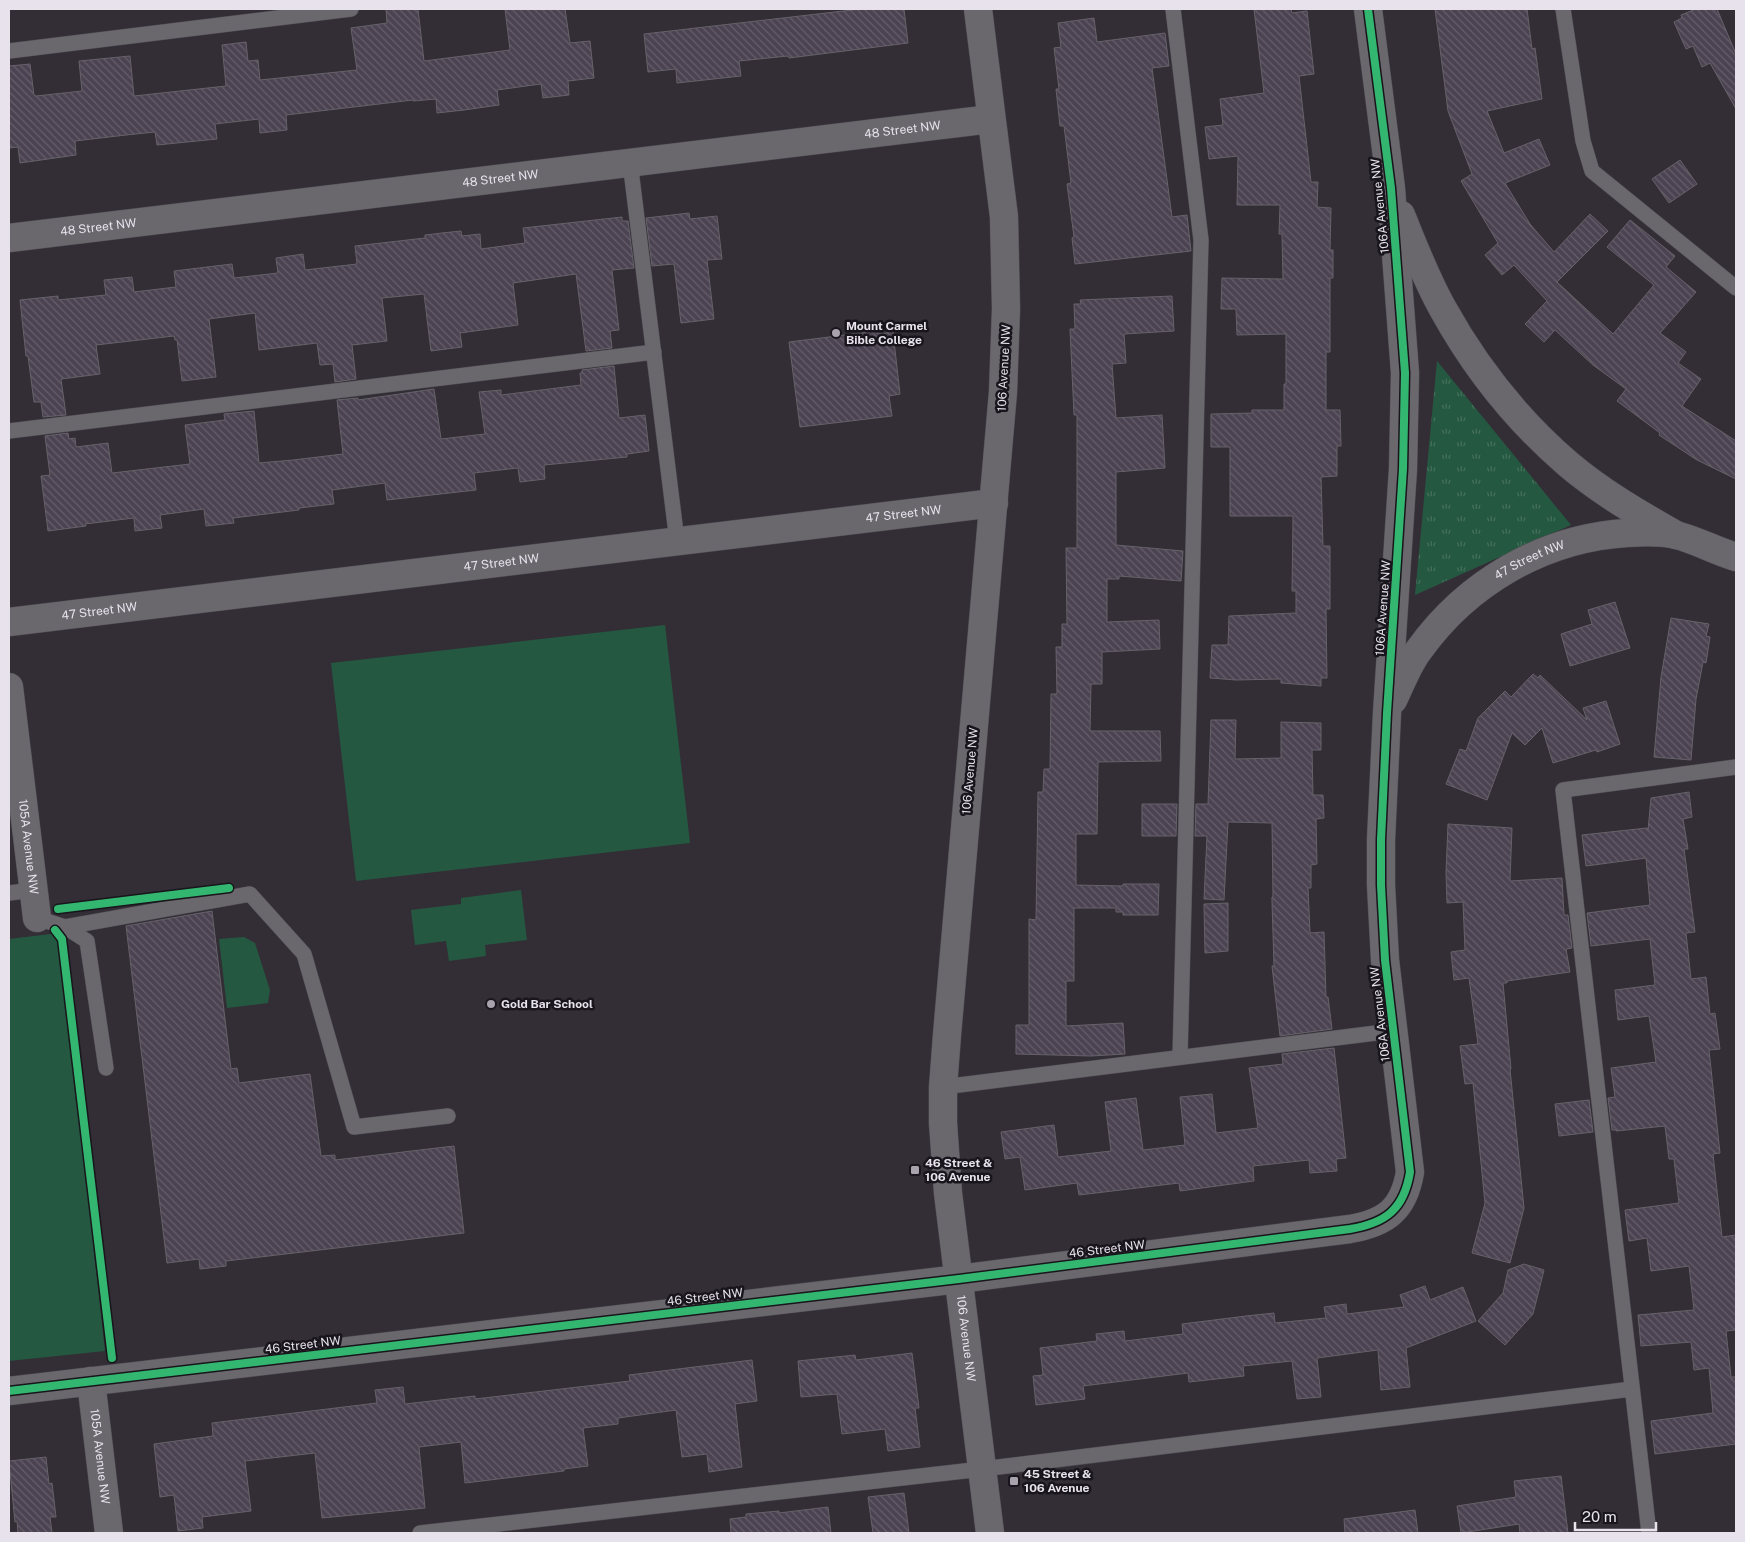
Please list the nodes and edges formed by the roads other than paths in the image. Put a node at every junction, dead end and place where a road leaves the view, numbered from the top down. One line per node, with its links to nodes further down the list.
1 (351, 9): 6 (lane)
2 (978, 9): 7 (street, 106 Avenue NW)
3 (1173, 9): 26 (lane)
4 (1368, 9): 9 (street, 106A Avenue NW)
5 (1563, 9): 11 (lane)
6 (9, 51)
7 (991, 119): 8 (street, 48 Street NW); 14 (street, 106 Avenue NW)
8 (630, 162): 10 (street, 48 Street NW); 12 (lane)
9 (1391, 188): 15 (street, 106A Avenue NW); 20 (street, 106A Avenue NW)
10 (9, 238)
11 (1736, 288)
12 (654, 352): 13 (lane); 16 (lane)
13 (9, 431)
14 (994, 503): 16 (street, 47 Street NW); 28 (street, 106 Avenue NW)
15 (1676, 535): 17 (street, 47 Street NW); 20 (street, 47 Street NW)
16 (677, 541): 18 (street, 47 Street NW)
17 (1736, 557)
18 (9, 622)
19 (9, 687): 22 (street, 105A Avenue NW)
20 (1387, 713): 25 (street, 106A Avenue NW)
21 (1736, 767): 33 (lane)
22 (21, 892): 23 (street, 105A Avenue NW)
23 (37, 918): 24 (lane)
24 (65, 927): 27 (lane); 29 (lane)
25 (1392, 1031): 26 (lane); 30 (street, 106A Avenue NW)
26 (1180, 1057): 28 (lane)
27 (106, 1068)
28 (943, 1087): 31 (street, 106 Avenue NW)
29 (448, 1116)
30 (1397, 1207): 31 (street, 46 Street NW)
31 (959, 1279): 32 (street, 46 Street NW); 35 (street, 106 Avenue NW)
32 (91, 1381): 34 (street, 46 Street NW); 36 (street, 105A Avenue NW)
33 (1632, 1389): 35 (lane); 39 (lane)
34 (9, 1391)
35 (982, 1469): 37 (lane); 38 (street, 106 Avenue NW)
36 (109, 1533)
37 (420, 1533)
38 (990, 1533)
39 (1649, 1533)

